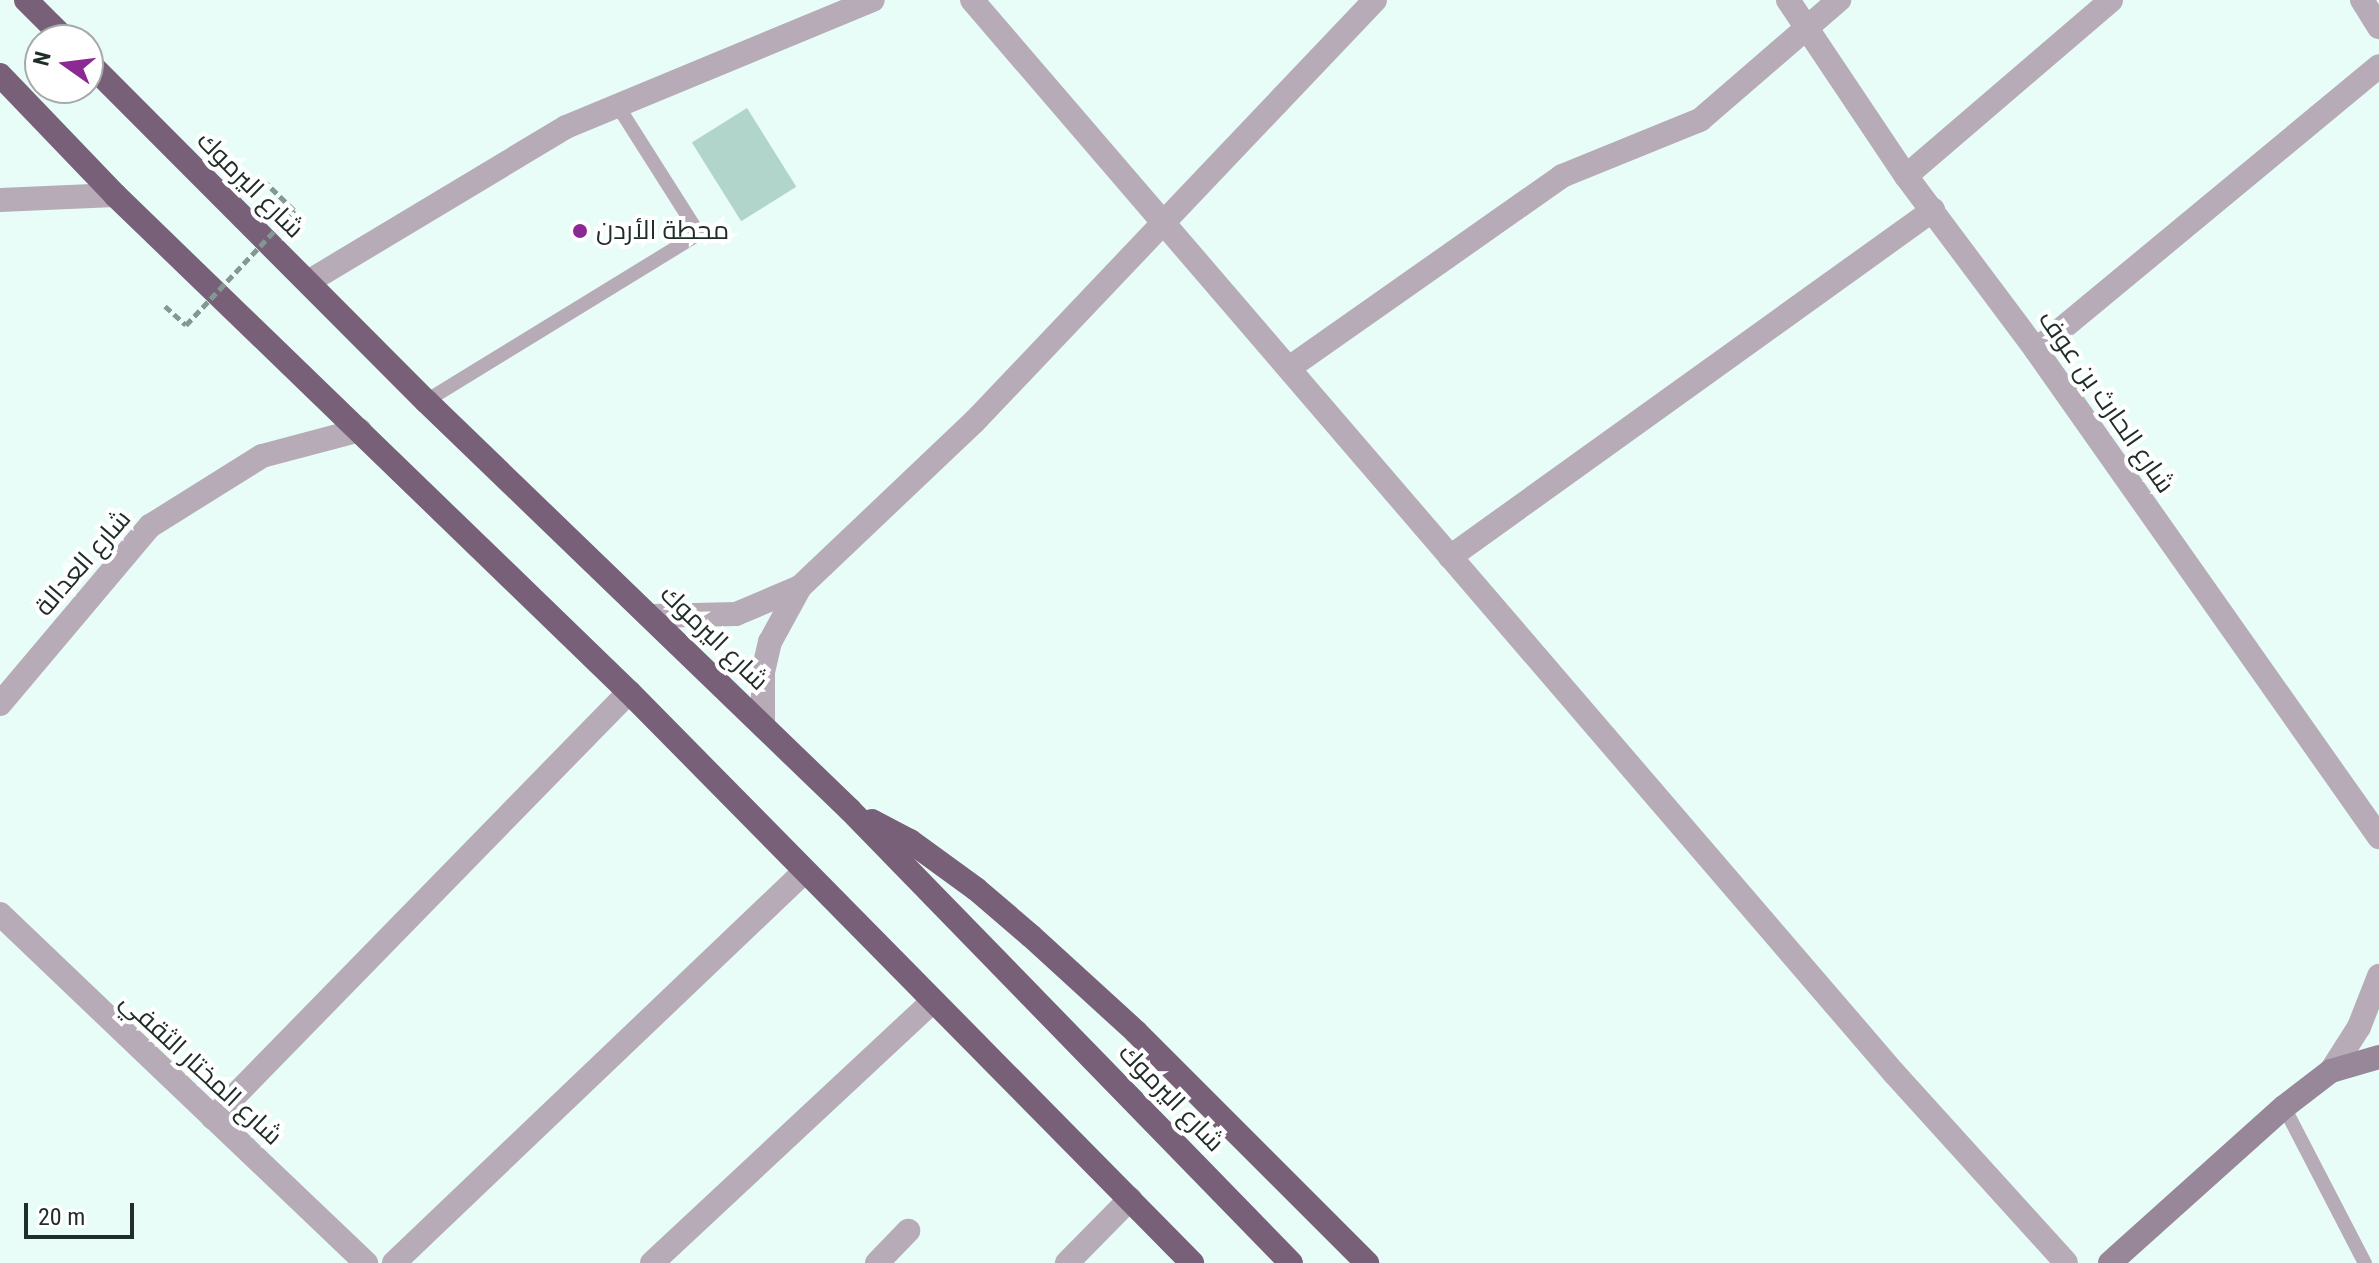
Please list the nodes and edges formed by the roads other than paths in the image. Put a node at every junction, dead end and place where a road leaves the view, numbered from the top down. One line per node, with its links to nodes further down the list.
1 (26, 0): 9 (highway)
2 (873, 0): 15 (street)
3 (972, 0): 20 (street)
4 (1375, 0): 20 (street)
5 (1788, 0): 10 (street, شارع الحارث بن عوف)
6 (1839, 0): 10 (street)
7 (2111, 0): 16 (street)
8 (2362, 0): 11 (street)
9 (50, 24)
10 (1807, 27): 16 (street, شارع الحارث بن عوف); 23 (street)
11 (2379, 27)
12 (2379, 66): 22 (street)
13 (0, 75): 17 (highway)
14 (104, 78): 21 (highway, شارع اليرموك)
15 (617, 105): 21 (street); 24 (lane)
16 (1906, 176): 19 (street, شارع الحارث بن عوف)
17 (115, 195): 18 (street); 25 (highway)
18 (0, 200)
19 (1933, 210): 22 (street, شارع الحارث بن عوف); 26 (street)
20 (1163, 224): 23 (street); 27 (street)
21 (308, 282): 24 (highway, شارع اليرموك)
22 (2036, 350): 33 (street, شارع الحارث بن عوف)
23 (1289, 368): 26 (street)
24 (426, 401): 28 (highway, شارع اليرموك)
25 (360, 430): 29 (highway); 30 (street, شارع العدالة)
26 (1450, 557): 52 (street)
27 (800, 587): 28 (street); 31 (street)
28 (653, 616): 31 (highway, شارع اليرموك)
29 (629, 692): 34 (highway); 41 (street)
30 (0, 704)
31 (763, 725): 32 (highway, شارع اليرموك)
32 (850, 810): 50 (highway, شارع اليرموك); 51 (highway)
33 (2379, 837)
34 (804, 872): 37 (highway); 45 (street)
35 (0, 914): 41 (street, شارع المختار الثقفي)
36 (2379, 976): 39 (street)
37 (931, 1003): 42 (highway); 46 (street)
38 (2379, 1057): 39 (main road)
39 (2331, 1071): 40 (main road)
40 (2284, 1107): 53 (main road); 54 (lane)
41 (213, 1118): 44 (street, شارع المختار الثقفي)
42 (1130, 1199): 48 (street); 49 (highway)
43 (908, 1231): 47 (street)
44 (366, 1263)
45 (394, 1263)
46 (652, 1263)
47 (877, 1263)
48 (1067, 1263)
49 (1192, 1263)
50 (1291, 1263)
51 (1367, 1263)
52 (2066, 1263)
53 (2110, 1263)
54 (2365, 1263)

